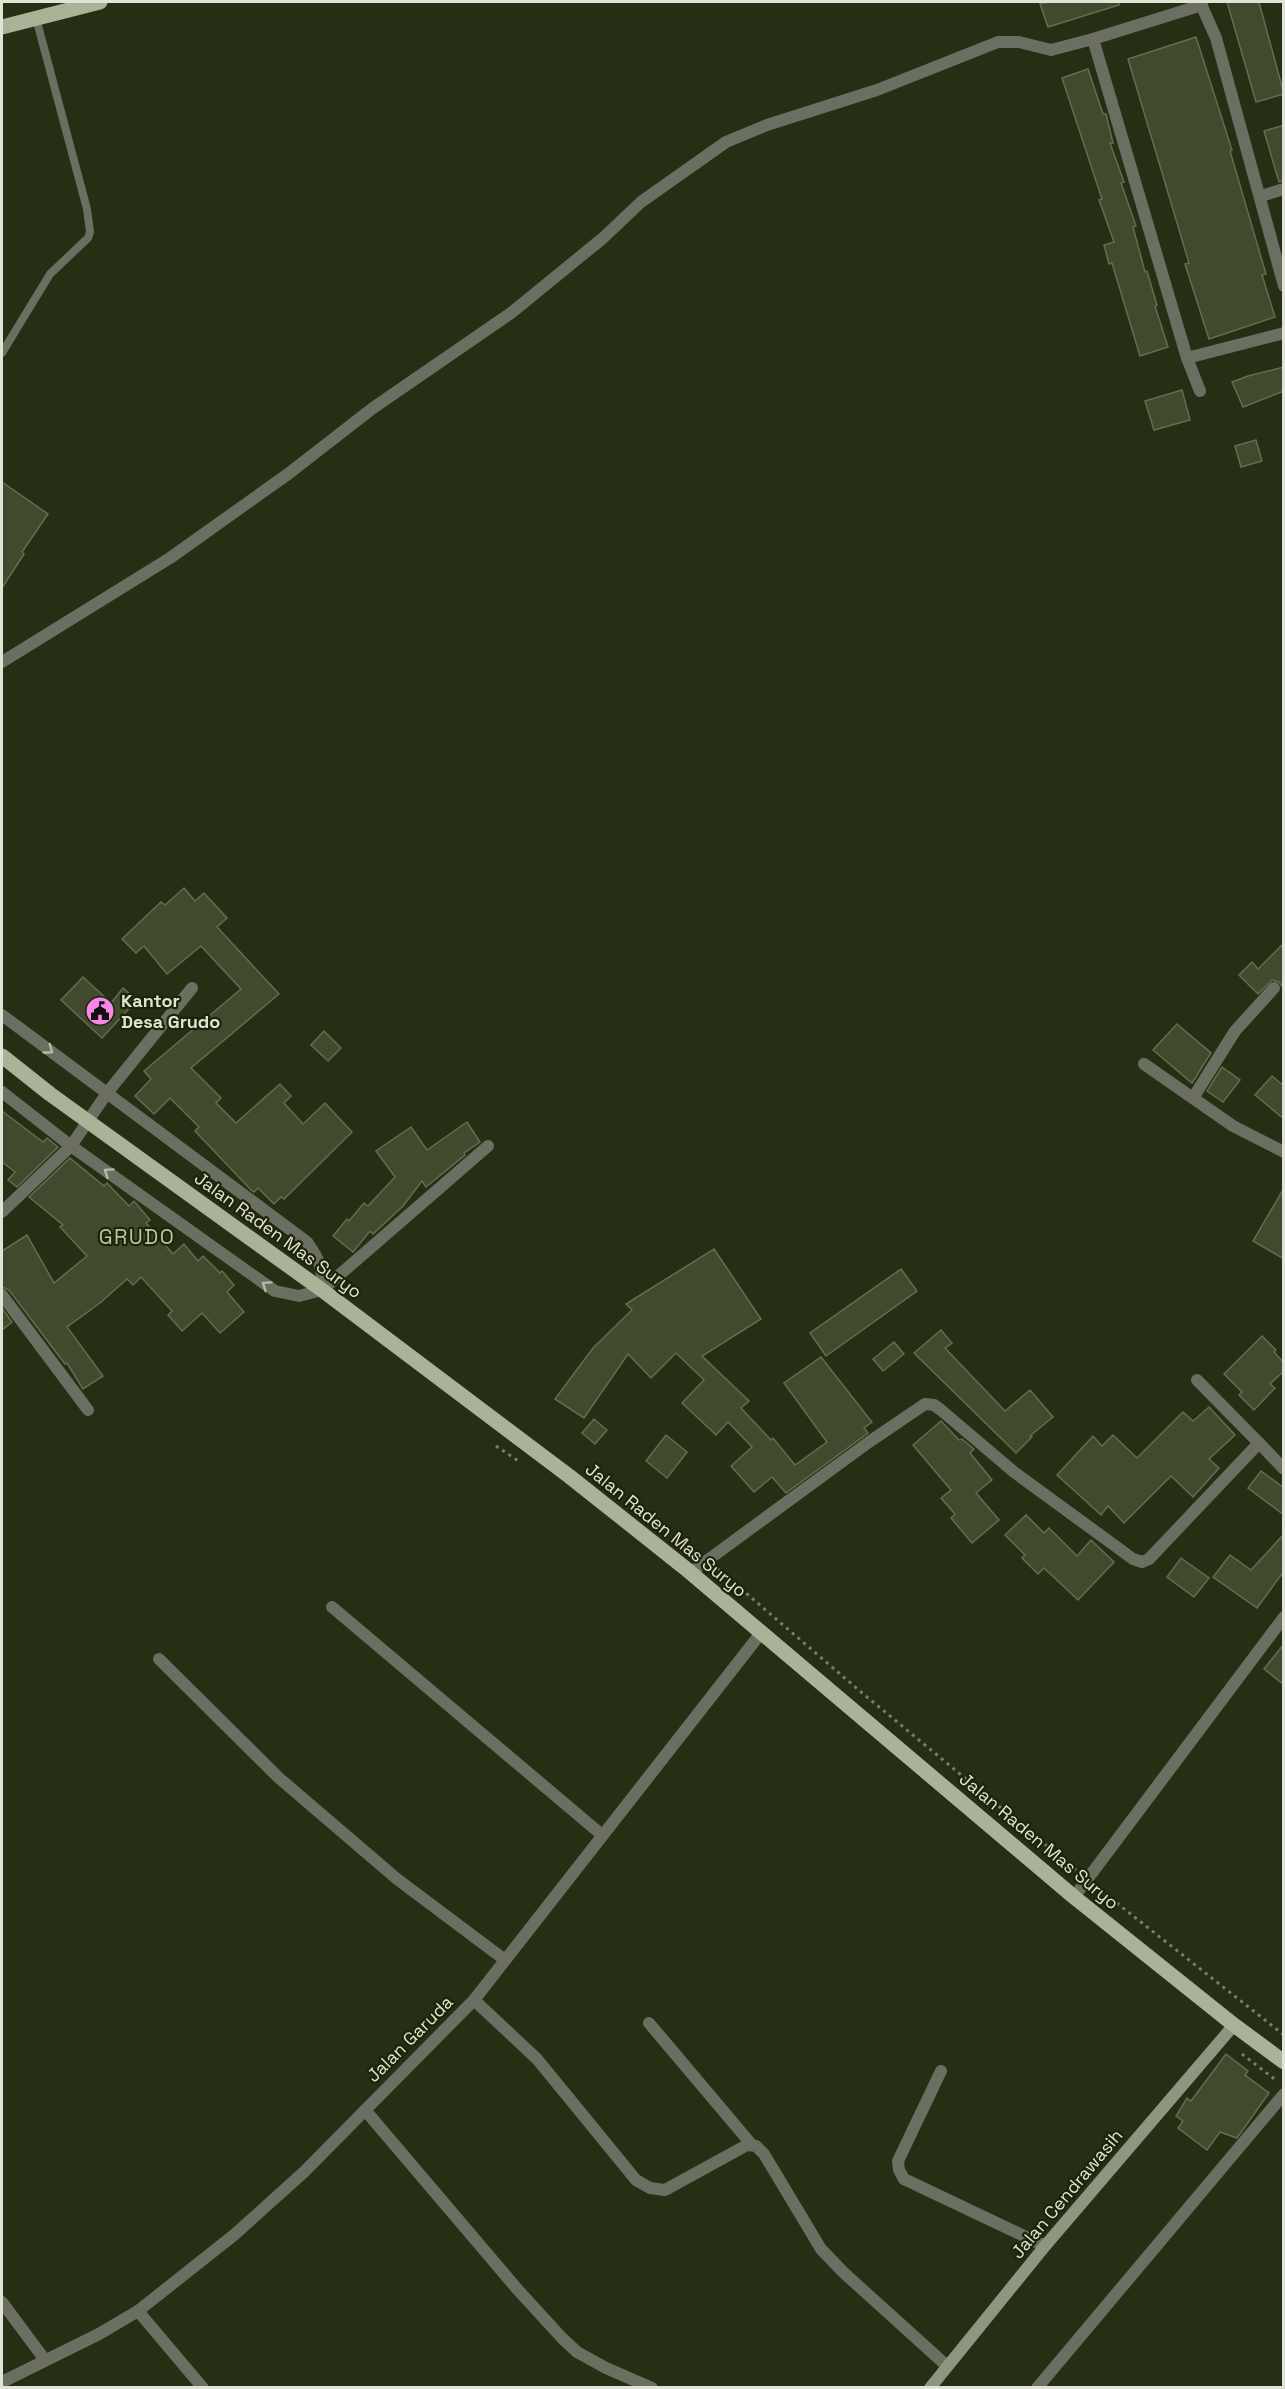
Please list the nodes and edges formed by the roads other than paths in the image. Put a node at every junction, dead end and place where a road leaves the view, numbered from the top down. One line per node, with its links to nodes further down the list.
1 (100, 2): 3 (main road)
2 (1201, 3): 5 (street); 7 (street)
3 (36, 18): 4 (main road); 10 (lane)
4 (2, 27)
5 (1093, 39): 11 (street); 13 (street)
6 (1284, 189): 7 (street)
7 (1261, 196): 8 (street)
8 (1284, 286)
9 (1284, 333): 11 (street)
10 (2, 353)
11 (1187, 358): 12 (street)
12 (1200, 391)
13 (2, 662)
14 (192, 988): 20 (street)
15 (1274, 988): 21 (street)
16 (2, 1015): 20 (street, one-way to 20)
17 (2, 1056): 22 (main road, Jalan Raden Mas Suryo)
18 (1144, 1064): 21 (street)
19 (2, 1092): 23 (street)
20 (107, 1093): 22 (street); 27 (street)
21 (1192, 1098): 25 (street)
22 (88, 1121): 23 (street); 27 (main road, Jalan Raden Mas Suryo)
23 (71, 1146): 26 (street); 27 (street, one-way to 23)
24 (488, 1146): 27 (street)
25 (1284, 1152)
26 (2, 1212)
27 (322, 1290): 33 (main road, Jalan Raden Mas Suryo)
28 (2, 1295): 30 (street)
29 (1197, 1380): 31 (street)
30 (88, 1410)
31 (1259, 1443): 32 (street); 33 (street)
32 (1284, 1469)
33 (690, 1573): 36 (main road, Jalan Raden Mas Suryo)
34 (332, 1607): 38 (street)
35 (1284, 1617): 39 (street)
36 (761, 1633): 38 (street, Jalan Garuda); 39 (main road, Jalan Raden Mas Suryo)
37 (159, 1659): 40 (street)
38 (602, 1835): 40 (street, Jalan Garuda)
39 (1074, 1897): 43 (main road, Jalan Raden Mas Suryo)
40 (505, 1960): 41 (street, Jalan Garuda)
41 (474, 2000): 47 (street, Jalan Garuda); 48 (street)
42 (649, 2023): 48 (street)
43 (1234, 2025): 44 (main road, Jalan Raden Mas Suryo); 49 (street, Jalan Cendrawasih)
44 (1284, 2062)
45 (941, 2072): 49 (street)
46 (1284, 2094): 58 (street)
47 (365, 2110): 51 (street, Jalan Garuda); 56 (street)
48 (752, 2145): 53 (street)
49 (1045, 2246): 53 (street, Jalan Cendrawasih)
50 (2, 2302): 52 (street)
51 (138, 2311): 52 (street, Jalan Garuda); 55 (street)
52 (45, 2360): 54 (street, Jalan Garuda)
53 (947, 2366): 57 (street, Jalan Cendrawasih)
54 (2, 2382)
55 (203, 2388)
56 (652, 2388)
57 (930, 2388)
58 (1036, 2388)

